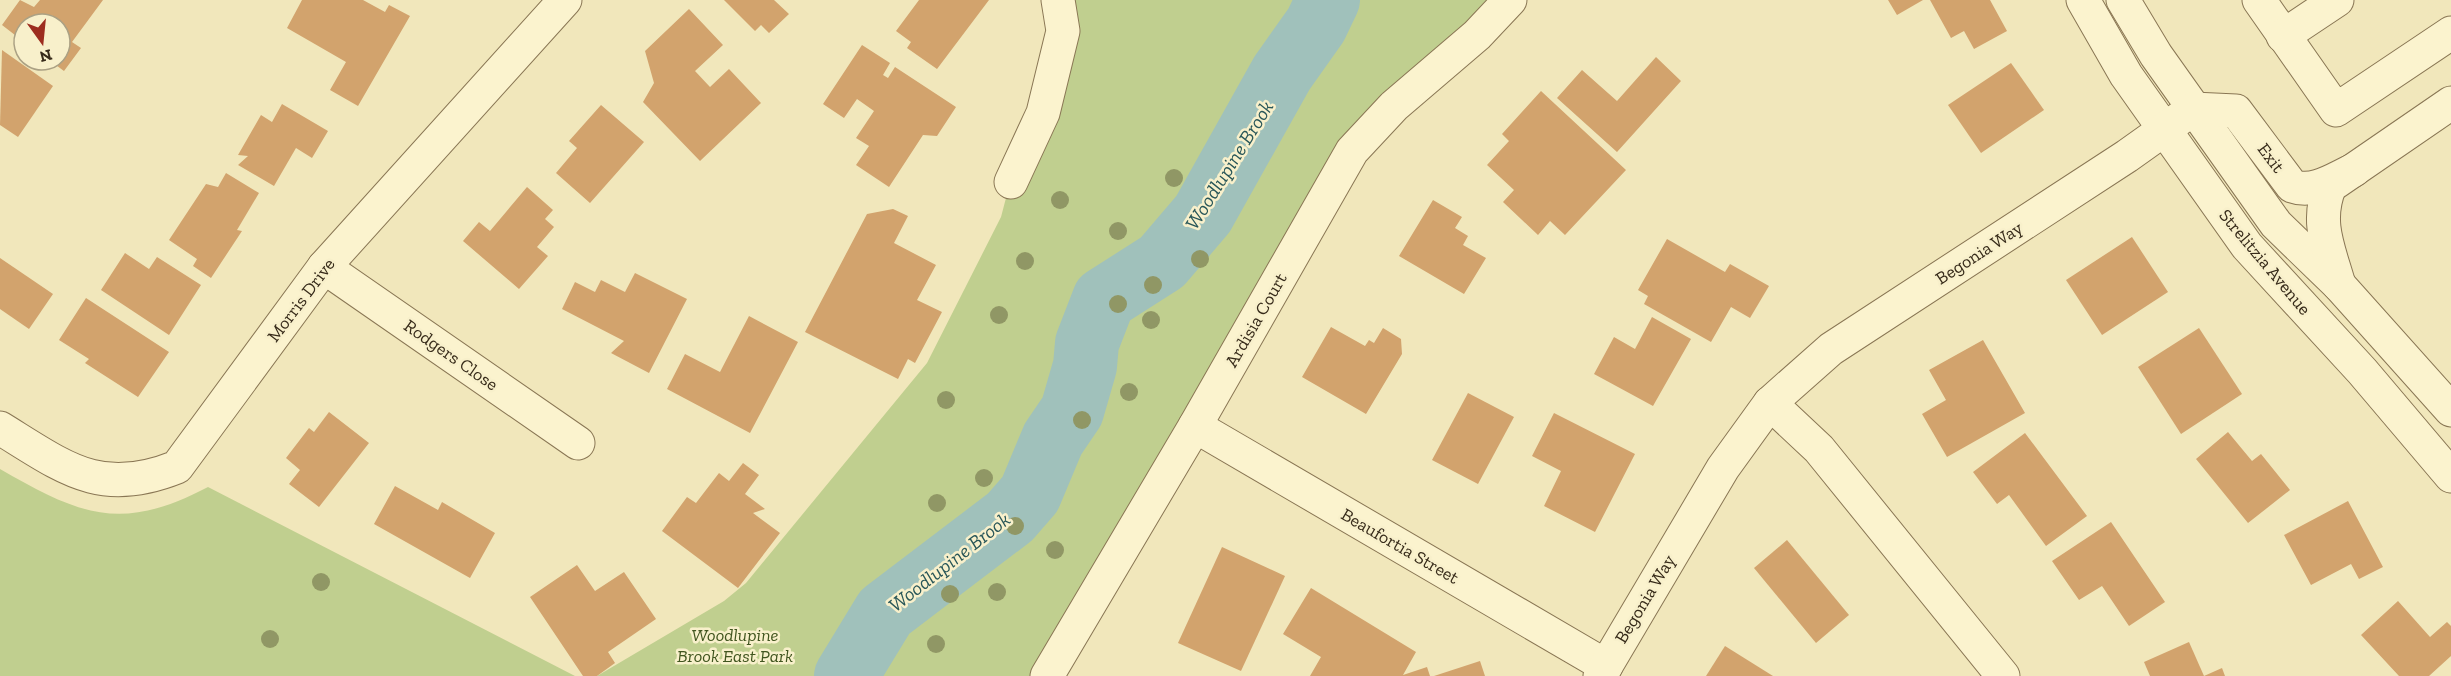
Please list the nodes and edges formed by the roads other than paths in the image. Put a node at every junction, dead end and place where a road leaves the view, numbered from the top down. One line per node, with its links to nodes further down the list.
1 (565, 0): 17 (street, Morris Drive)
2 (1058, 0): 14 (street)
3 (1510, 0): 21 (street, Ardisia Court)
4 (2083, 0): 12 (street, Strelitzia Avenue)
5 (2123, 0): 11 (street, Strelitzia Avenue)
6 (2259, 0): 9 (street)
7 (2337, 0): 9 (street)
8 (2451, 33): 9 (street)
9 (2283, 36)
10 (2451, 103): 13 (street)
11 (2193, 108): 12 (street, Begonia Way); 13 (street, Exit); 15 (street, Strelitzia Avenue)
12 (2164, 129): 16 (street, Strelitzia Avenue); 19 (street, Begonia Way)
13 (2342, 178): 15 (street); 18 (street)
14 (1011, 182)
15 (2276, 224): 16 (street); 18 (street, Strelitzia Avenue)
16 (2247, 246): 24 (street, Strelitzia Avenue)
17 (324, 267): 22 (street, Morris Drive); 23 (street, Rodgers Close)
18 (2340, 286): 20 (street, Strelitzia Avenue)
19 (1770, 403): 25 (street, Begonia Way); 27 (street)
20 (2451, 410)
21 (1195, 426): 25 (street, Beaufortia Street); 26 (street, Ardisia Court)
22 (0, 428)
23 (578, 443)
24 (2451, 476)
25 (1603, 671)
26 (1047, 676)
27 (2003, 676)

